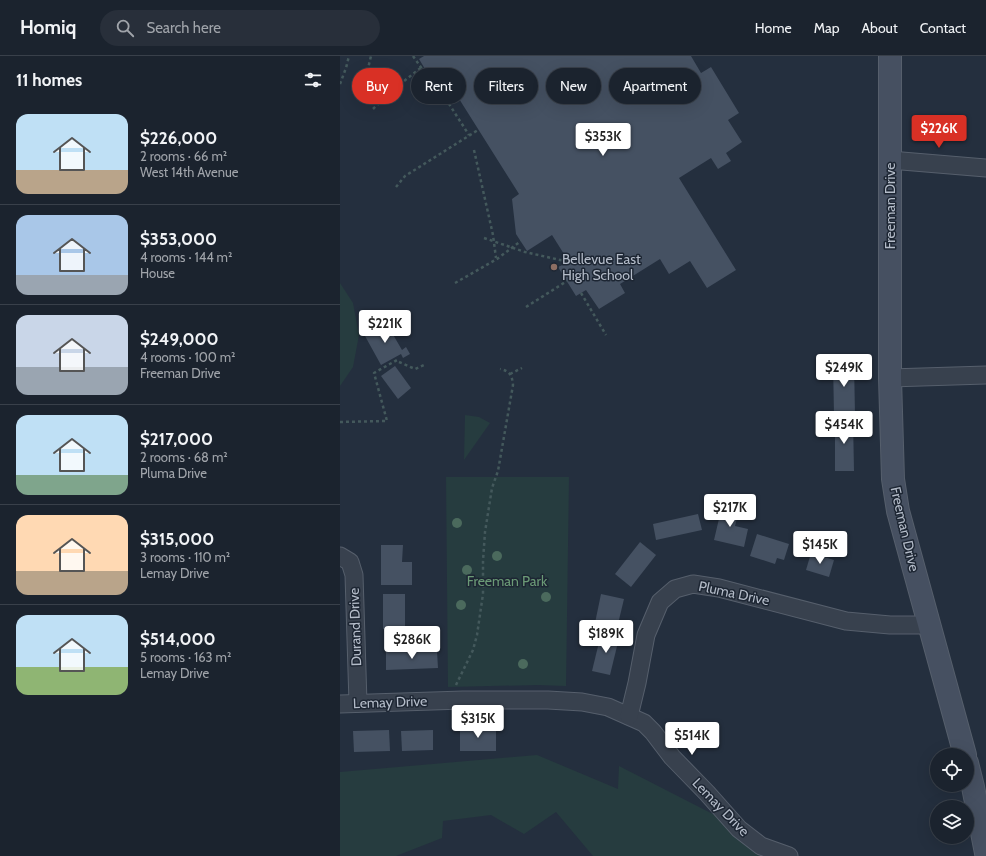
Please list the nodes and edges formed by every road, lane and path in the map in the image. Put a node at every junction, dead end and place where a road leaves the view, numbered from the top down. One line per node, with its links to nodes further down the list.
1 (349, 56): 7 (path)
2 (371, 56): 6 (path)
3 (413, 56): 5 (path)
4 (890, 56): 12 (street, Freeman Drive)
5 (422, 67): 8 (path); 10 (path)
6 (368, 68)
7 (340, 84)
8 (373, 109)
9 (478, 130): 10 (path)
10 (469, 136): 14 (path)
11 (474, 150): 17 (path)
12 (890, 160): 13 (street); 31 (street, Freeman Drive)
13 (986, 168)
14 (396, 187)
15 (484, 238): 17 (path)
16 (521, 241): 18 (path)
17 (494, 242): 18 (path); 19 (path)
18 (512, 247): 20 (path); 22 (path)
19 (496, 258)
20 (569, 262)
21 (567, 281): 24 (path)
22 (456, 283)
23 (581, 293): 25 (path)
24 (526, 308)
25 (606, 335)
26 (426, 364): 32 (path)
27 (522, 368): 29 (path)
28 (500, 369): 29 (path)
29 (510, 374): 35 (path)
30 (986, 376): 31 (street)
31 (890, 378): 34 (street, Freeman Drive)
32 (340, 422)
33 (340, 556): 36 (street, Durand Drive)
34 (930, 625): 38 (street, Pluma Drive); 39 (street, Freeman Drive)
35 (450, 701): 36 (street, Lemay Drive); 38 (street, Lemay Drive)
36 (358, 703): 37 (street, Lemay Drive)
37 (340, 704)
38 (629, 716): 42 (street, Lemay Drive)
39 (963, 748)
40 (974, 792): 41 (street)
41 (986, 853)
42 (789, 856)

